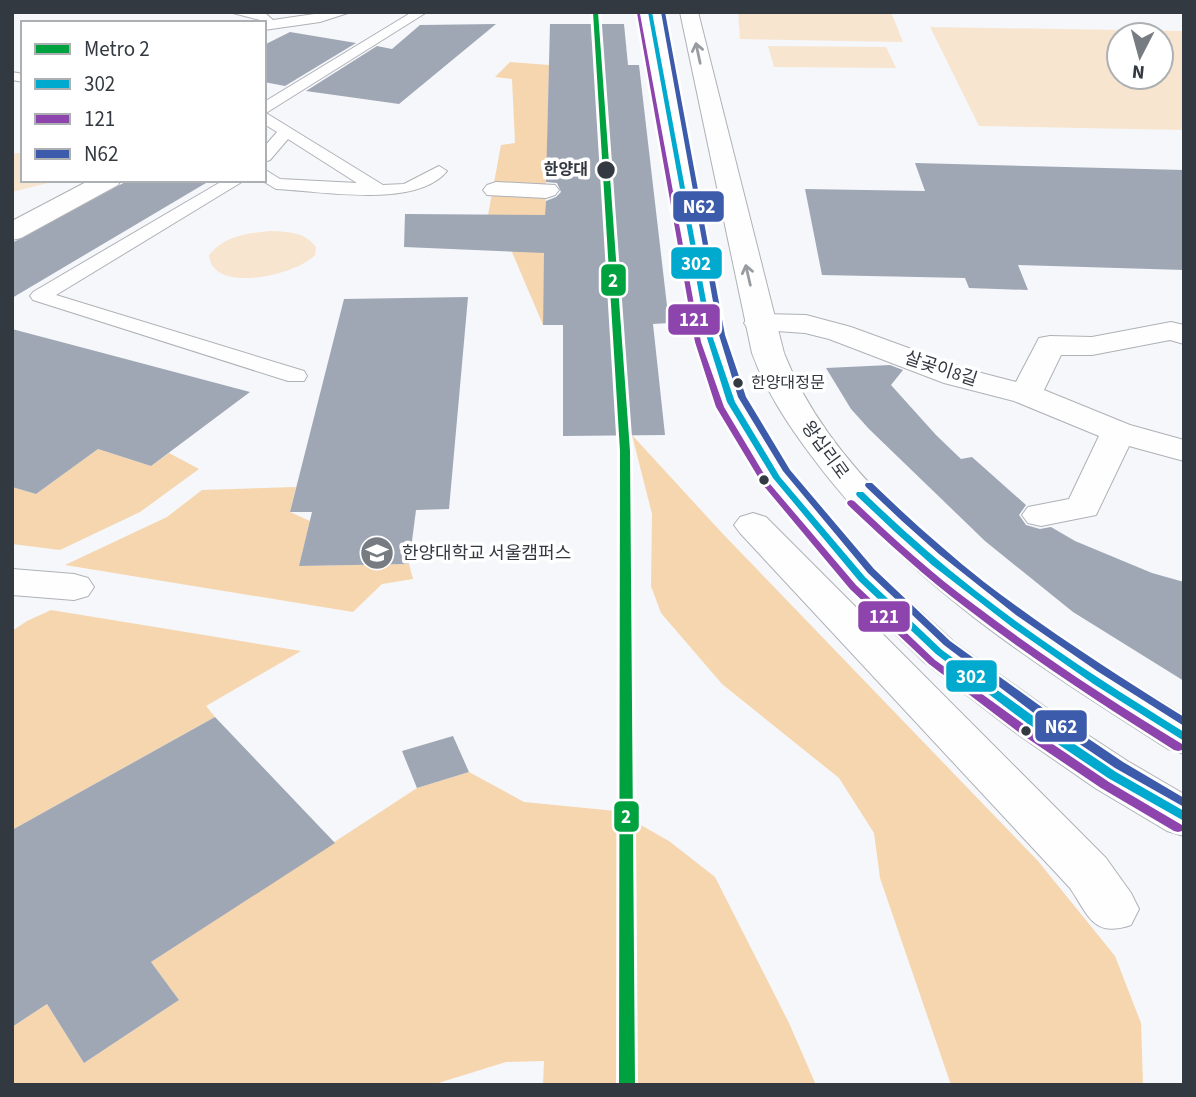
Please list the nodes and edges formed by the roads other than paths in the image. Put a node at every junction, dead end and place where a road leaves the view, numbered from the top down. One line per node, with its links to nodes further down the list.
1 (236, 12): 6 (lane)
2 (345, 12): 6 (lane)
3 (421, 12): 7 (lane)
4 (650, 12): 32 (main road)
5 (689, 12): 21 (main road, 왕십리로, one-way to 5)
6 (267, 25)
7 (266, 108)
8 (266, 118): 9 (lane)
9 (286, 131): 10 (lane); 15 (lane)
10 (266, 155)
11 (439, 171): 15 (lane)
12 (266, 176): 15 (lane)
13 (105, 182): 18 (main road)
14 (234, 182): 23 (lane)
15 (378, 189)
16 (496, 190): 17 (main road)
17 (546, 190)
18 (79, 196): 19 (main road); 20 (main road)
19 (12, 205)
20 (12, 232)
21 (760, 323): 24 (main road, 살곶이8길); 31 (main road, 왕십리로)
22 (1184, 335): 24 (main road)
23 (296, 376)
24 (1026, 394): 25 (main road, 살곶이8길)
25 (1118, 432): 26 (main road, 살곶이8길); 27 (main road)
26 (1184, 451)
27 (1041, 515)
28 (753, 525): 33 (main road)
29 (12, 582): 30 (main road)
30 (74, 587)
31 (1184, 737)
32 (1184, 817)
33 (1113, 909)

